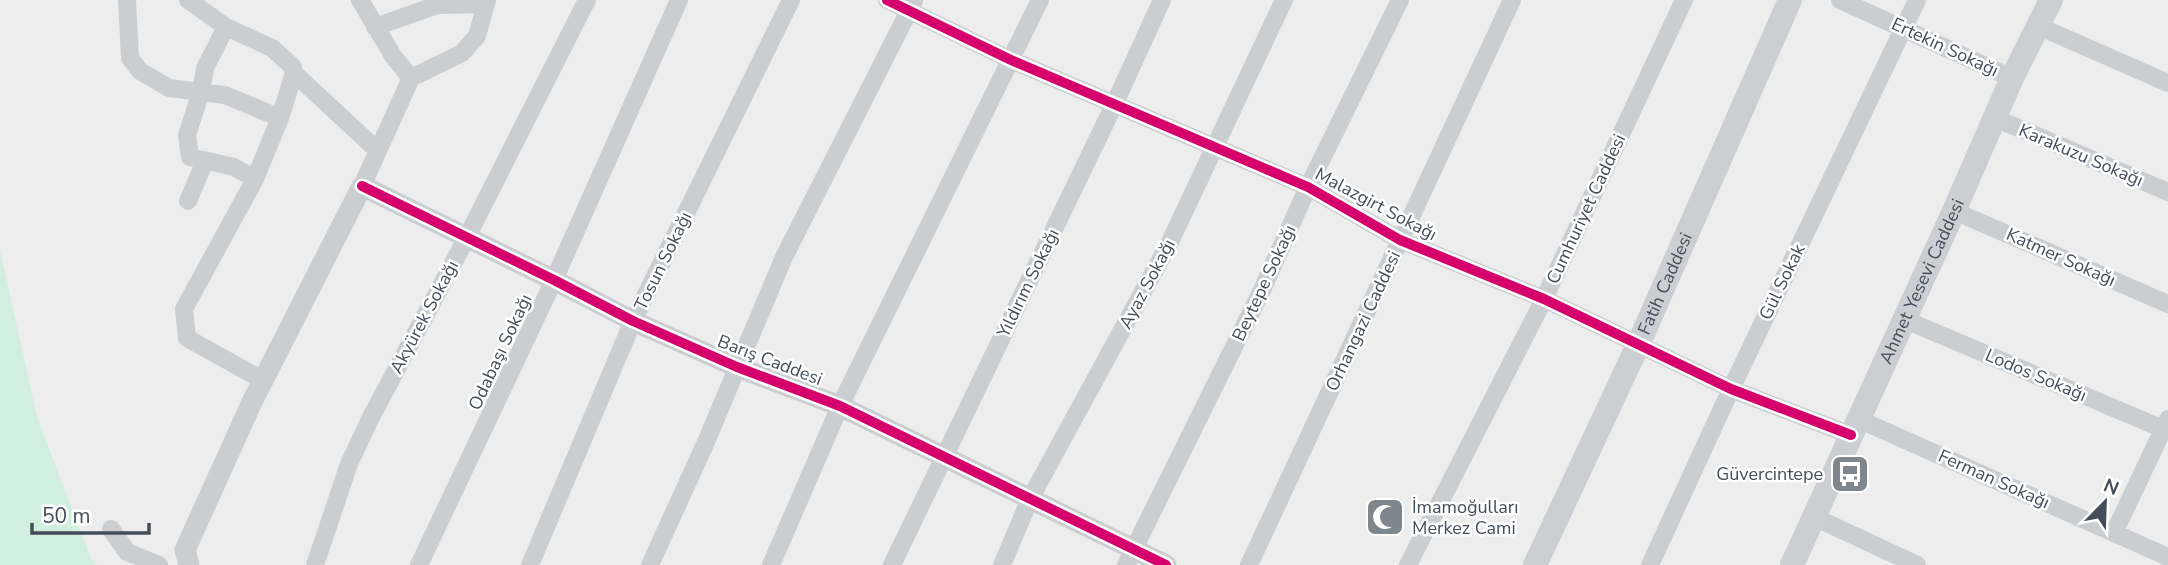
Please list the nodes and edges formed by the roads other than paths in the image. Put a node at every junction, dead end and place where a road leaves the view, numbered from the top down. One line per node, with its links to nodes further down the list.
1 (127, 0): 29 (street)
2 (188, 0): 21 (street)
3 (360, 0): 22 (street)
4 (587, 0): 42 (street, Akyürek Sokağı)
5 (679, 0): 44 (street, Odabaşı Sokağı)
6 (791, 0): 48 (street, Tosun Sokağı)
7 (887, 0): 19 (street, Malazgirt Sokağı)
8 (1040, 0): 24 (street)
9 (1162, 0): 30 (street, Yıldırım Sokağı)
10 (1284, 0): 33 (street, Ayaz Sokağı)
11 (1400, 0): 38 (street, Beytepe Sokağı)
12 (1512, 0): 43 (street, Orhangazi Caddesi)
13 (1684, 0): 45 (street, Cumhuriyet Caddesi)
14 (1790, 0): 49 (main road, Fatih Caddesi)
15 (1840, 0): 23 (street, Ertekin Sokağı)
16 (1917, 0): 23 (street, Gül Sokak)
17 (2051, 0): 20 (main road, Ahmet Yesevi Caddesi)
18 (486, 2): 22 (street); 26 (street)
19 (912, 5): 24 (street, Malazgirt Sokağı); 50 (street)
20 (2038, 26): 27 (main road, Ahmet Yesevi Caddesi); 28 (street)
21 (226, 27): 25 (street); 29 (street)
22 (375, 27): 26 (street)
23 (1904, 28): 27 (street, Ertekin Sokağı); 52 (street, Gül Sokak)
24 (1011, 60): 30 (street, Malazgirt Sokağı); 53 (street)
25 (294, 73): 31 (street); 34 (street)
26 (411, 78): 34 (street)
27 (2012, 78): 32 (main road, Ahmet Yesevi Caddesi)
28 (2168, 83)
29 (201, 92): 31 (street); 35 (street)
30 (1114, 105): 33 (street, Malazgirt Sokağı); 56 (street, Yıldırım Sokağı)
31 (280, 118): 36 (street)
32 (1995, 118): 39 (street, Karakuzu Sokağı); 41 (main road, Ahmet Yesevi Caddesi)
33 (1214, 148): 38 (street, Malazgirt Sokağı); 57 (street, Ayaz Sokağı)
34 (378, 150): 37 (street)
35 (205, 161): 36 (street); 40 (street)
36 (255, 179): 51 (street)
37 (362, 186): 42 (street, Barış Caddesi); 51 (street)
38 (1308, 187): 43 (street, Malazgirt Sokağı); 61 (street, Beytepe Sokağı)
39 (2168, 192)
40 (188, 201)
41 (1954, 211): 46 (street, Katmer Sokağı); 47 (main road, Ahmet Yesevi Caddesi)
42 (467, 237): 44 (street, Barış Caddesi); 65 (street, Akyürek Sokağı)
43 (1400, 240): 45 (street, Malazgirt Sokağı); 73 (street, Orhangazi Caddesi)
44 (554, 280): 48 (street, Barış Caddesi); 66 (street, Odabaşı Sokağı)
45 (1544, 299): 49 (street, Malazgirt Sokağı); 74 (street, Cumhuriyet Caddesi)
46 (2168, 304)
47 (1903, 319): 54 (main road, Ahmet Yesevi Caddesi); 55 (street, Lodos Sokağı)
48 (633, 321): 50 (street, Barış Caddesi); 67 (street, Tosun Sokağı)
49 (1638, 345): 52 (street, Malazgirt Sokağı); 75 (main road, Fatih Caddesi)
50 (737, 368): 53 (street, Barış Caddesi); 68 (street)
51 (264, 381): 64 (street)
52 (1731, 389): 54 (street, Malazgirt Sokağı); 76 (street, Gül Sokak)
53 (841, 406): 56 (street, Barış Caddesi); 69 (street)
54 (1854, 427): 58 (main road, Ahmet Yesevi Caddesi); 60 (street, Ferman Sokağı)
55 (2167, 427): 60 (street)
56 (944, 457): 57 (street, Barış Caddesi); 70 (street, Yıldırım Sokağı)
57 (1030, 499): 61 (street, Barış Caddesi); 71 (street, Ayaz Sokağı)
58 (1814, 517): 77 (main road, Ahmet Yesevi Caddesi); 78 (street)
59 (111, 529): 63 (street)
60 (2114, 533): 62 (street, Ferman Sokağı)
61 (1129, 557): 72 (street, Barış Caddesi)
62 (2168, 557)
63 (159, 565)
64 (189, 565)
65 (315, 565)
66 (419, 565)
67 (530, 565)
68 (650, 565)
69 (771, 565)
70 (892, 565)
71 (1002, 565)
72 (1166, 565)
73 (1249, 565)
74 (1408, 565)
75 (1535, 565)
76 (1650, 565)
77 (1792, 565)
78 (1917, 565)

